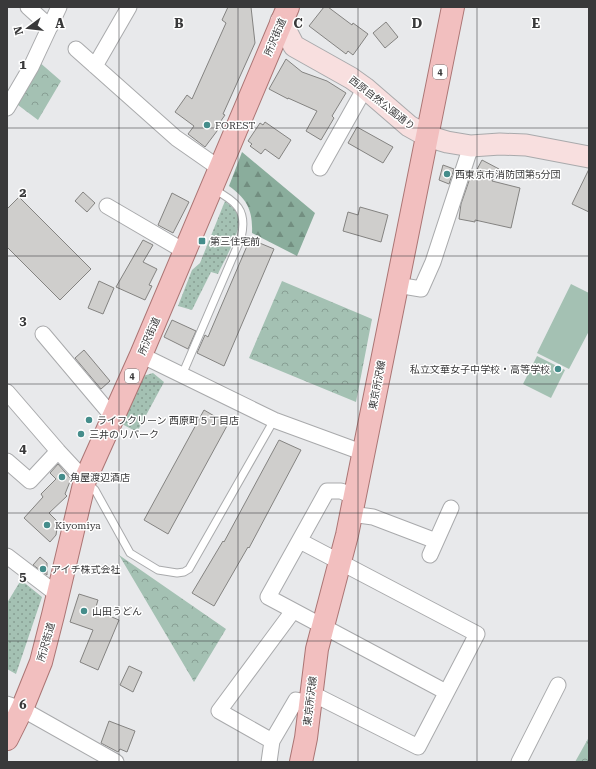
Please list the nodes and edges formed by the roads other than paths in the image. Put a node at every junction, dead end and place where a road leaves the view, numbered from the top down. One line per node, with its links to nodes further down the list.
1 (28, 7): 6 (street)
2 (59, 7): 6 (street)
3 (453, 7): 12 (main road, 東京所沢線 / 4)
4 (281, 12): 10 (street, 西原自然公園通り); 15 (main road, 所沢街道 / 4)
5 (131, 14): 8 (street)
6 (50, 27): 9 (street)
7 (76, 49): 8 (street)
8 (95, 66): 15 (street)
9 (12, 87): 11 (street)
10 (365, 88): 12 (street, 西原自然公園通り); 16 (street)
11 (7, 108)
12 (427, 136): 13 (street, 西原自然公園通り); 20 (main road, 東京所沢線 / 4)
13 (471, 146): 14 (street, 西原自然公園通り); 20 (street)
14 (589, 157)
15 (219, 168): 17 (main road, 所沢街道 / 4)
16 (320, 168)
17 (211, 188): 19 (main road, 所沢街道 / 4); 23 (lane)
18 (107, 206): 19 (street)
19 (184, 251): 22 (main road, 所沢街道 / 4)
20 (397, 285): 28 (main road, 東京所沢線 / 4)
21 (43, 334): 25 (street)
22 (141, 354): 23 (street); 25 (main road, 所沢街道 / 4)
23 (182, 375): 26 (street)
24 (7, 392): 27 (street)
25 (113, 417): 30 (main road, 所沢街道 / 4)
26 (274, 420): 28 (street); 30 (lane)
27 (58, 451): 29 (street); 30 (street)
28 (364, 452): 31 (main road, 東京所沢線 / 4)
29 (7, 461)
30 (85, 480): 38 (main road, 所沢街道 / 4)
31 (353, 505): 33 (street); 34 (street); 37 (main road, 東京所沢線 / 4)
32 (451, 508): 34 (street)
33 (300, 541): 37 (street); 39 (street)
34 (436, 541): 35 (street)
35 (430, 555)
36 (7, 556): 38 (street)
37 (340, 563): 40 (main road, 東京所沢線 / 4); 42 (street)
38 (58, 596): 44 (main road, 所沢街道 / 4)
39 (293, 611): 40 (street); 46 (street)
40 (322, 626): 42 (street); 43 (main road, 東京所沢線 / 4)
41 (558, 684): 50 (street)
42 (446, 692): 43 (street)
43 (310, 698): 46 (street); 49 (main road, 東京所沢線 / 4)
44 (14, 706): 45 (main road, 所沢街道 / 4); 47 (street)
45 (7, 739)
46 (272, 741): 48 (street)
47 (116, 762)
48 (269, 762)
49 (301, 762)
50 (519, 762)

